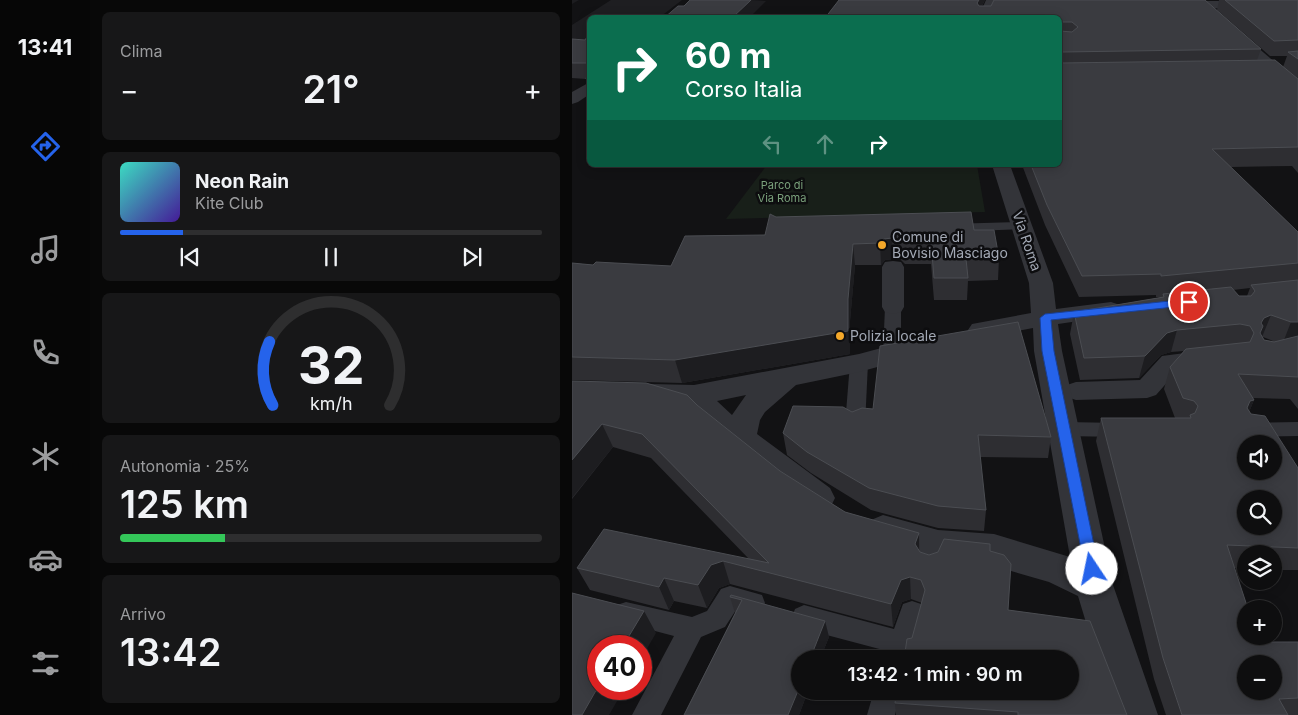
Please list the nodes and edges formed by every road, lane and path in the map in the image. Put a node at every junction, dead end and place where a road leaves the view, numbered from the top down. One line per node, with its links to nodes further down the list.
1 (994, 3): 5 (street)
2 (1163, 5): 3 (street)
3 (1201, 5): 4 (street); 7 (street)
4 (1298, 5)
5 (986, 15)
6 (587, 88): 8 (street)
7 (1298, 91)
8 (572, 99)
9 (1002, 167): 10 (street, Via Roma)
10 (1021, 226): 11 (lane); 15 (street, Via Roma)
11 (938, 228)
12 (893, 267): 13 (street)
13 (893, 307): 16 (lane)
14 (1132, 308): 15 (street)
15 (1045, 318): 16 (street); 24 (street, Via Roma)
16 (892, 354): 18 (street)
17 (1232, 356): 20 (street)
18 (859, 363): 19 (street); 23 (lane)
19 (790, 377): 22 (street); 28 (street)
20 (1076, 391)
21 (628, 394): 22 (street)
22 (694, 395): 28 (street)
23 (855, 425)
24 (1064, 429): 26 (lane); 29 (street, Via Roma)
25 (1298, 429): 27 (lane)
26 (1139, 430)
27 (1250, 430)
28 (741, 438): 29 (street)
29 (1094, 585): 38 (street, Via Roma)
30 (600, 606): 32 (lane)
31 (912, 612): 34 (lane)
32 (692, 629): 33 (lane); 36 (lane)
33 (898, 650)
34 (901, 650)
35 (885, 700): 37 (lane)
36 (646, 715)
37 (881, 715)
38 (1136, 715)

